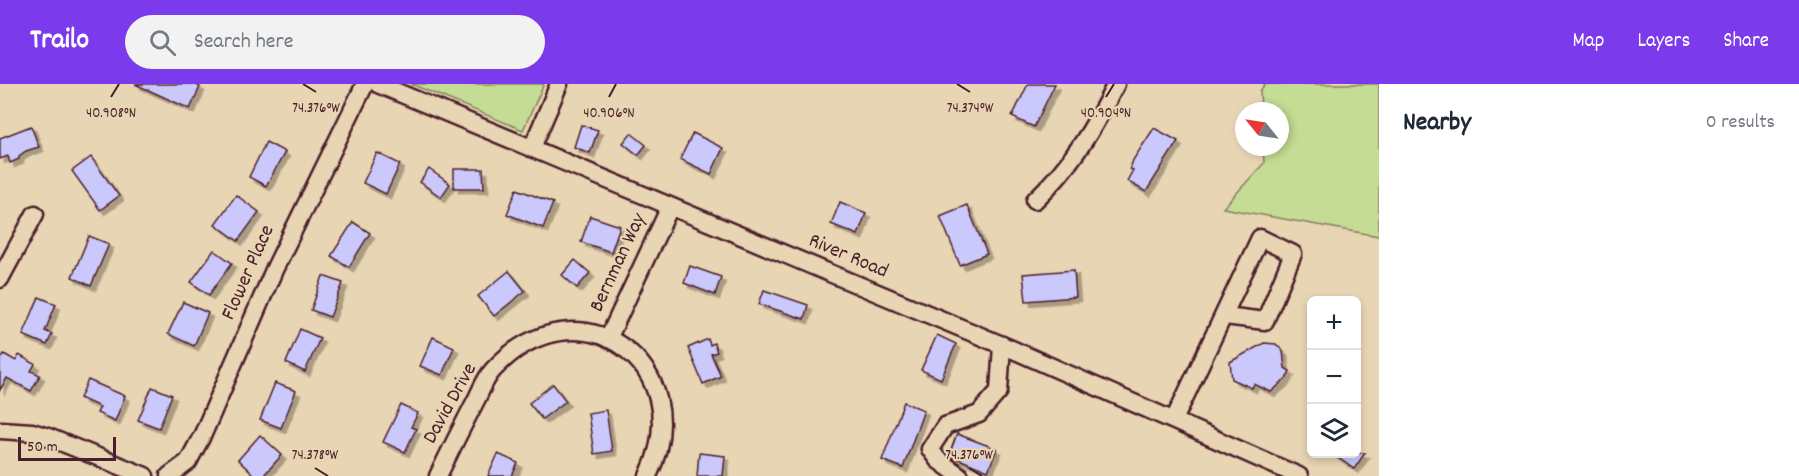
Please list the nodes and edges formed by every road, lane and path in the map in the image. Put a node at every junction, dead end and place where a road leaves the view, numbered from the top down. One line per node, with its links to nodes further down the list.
1 (364, 84): 17 (street, Flower Place)
2 (378, 84): 5 (street, River Road)
3 (559, 84): 5 (street)
4 (1116, 84): 6 (street)
5 (532, 148): 7 (street, River Road)
6 (1035, 200)
7 (670, 207): 11 (street, Bernman Way); 12 (street, River Road)
8 (35, 214): 9 (street)
9 (0, 279)
10 (1225, 316): 10 (street); 13 (street)
11 (608, 339): 18 (street, David Drive); 19 (street, David Drive)
12 (1002, 345): 13 (street, River Road); 20 (street)
13 (1174, 420): 15 (street, River Road)
14 (0, 430): 16 (street)
15 (1274, 471): 21 (street, River Road)
16 (145, 476)
17 (170, 476)
18 (438, 476)
19 (648, 476)
20 (960, 476)
21 (1299, 476)

